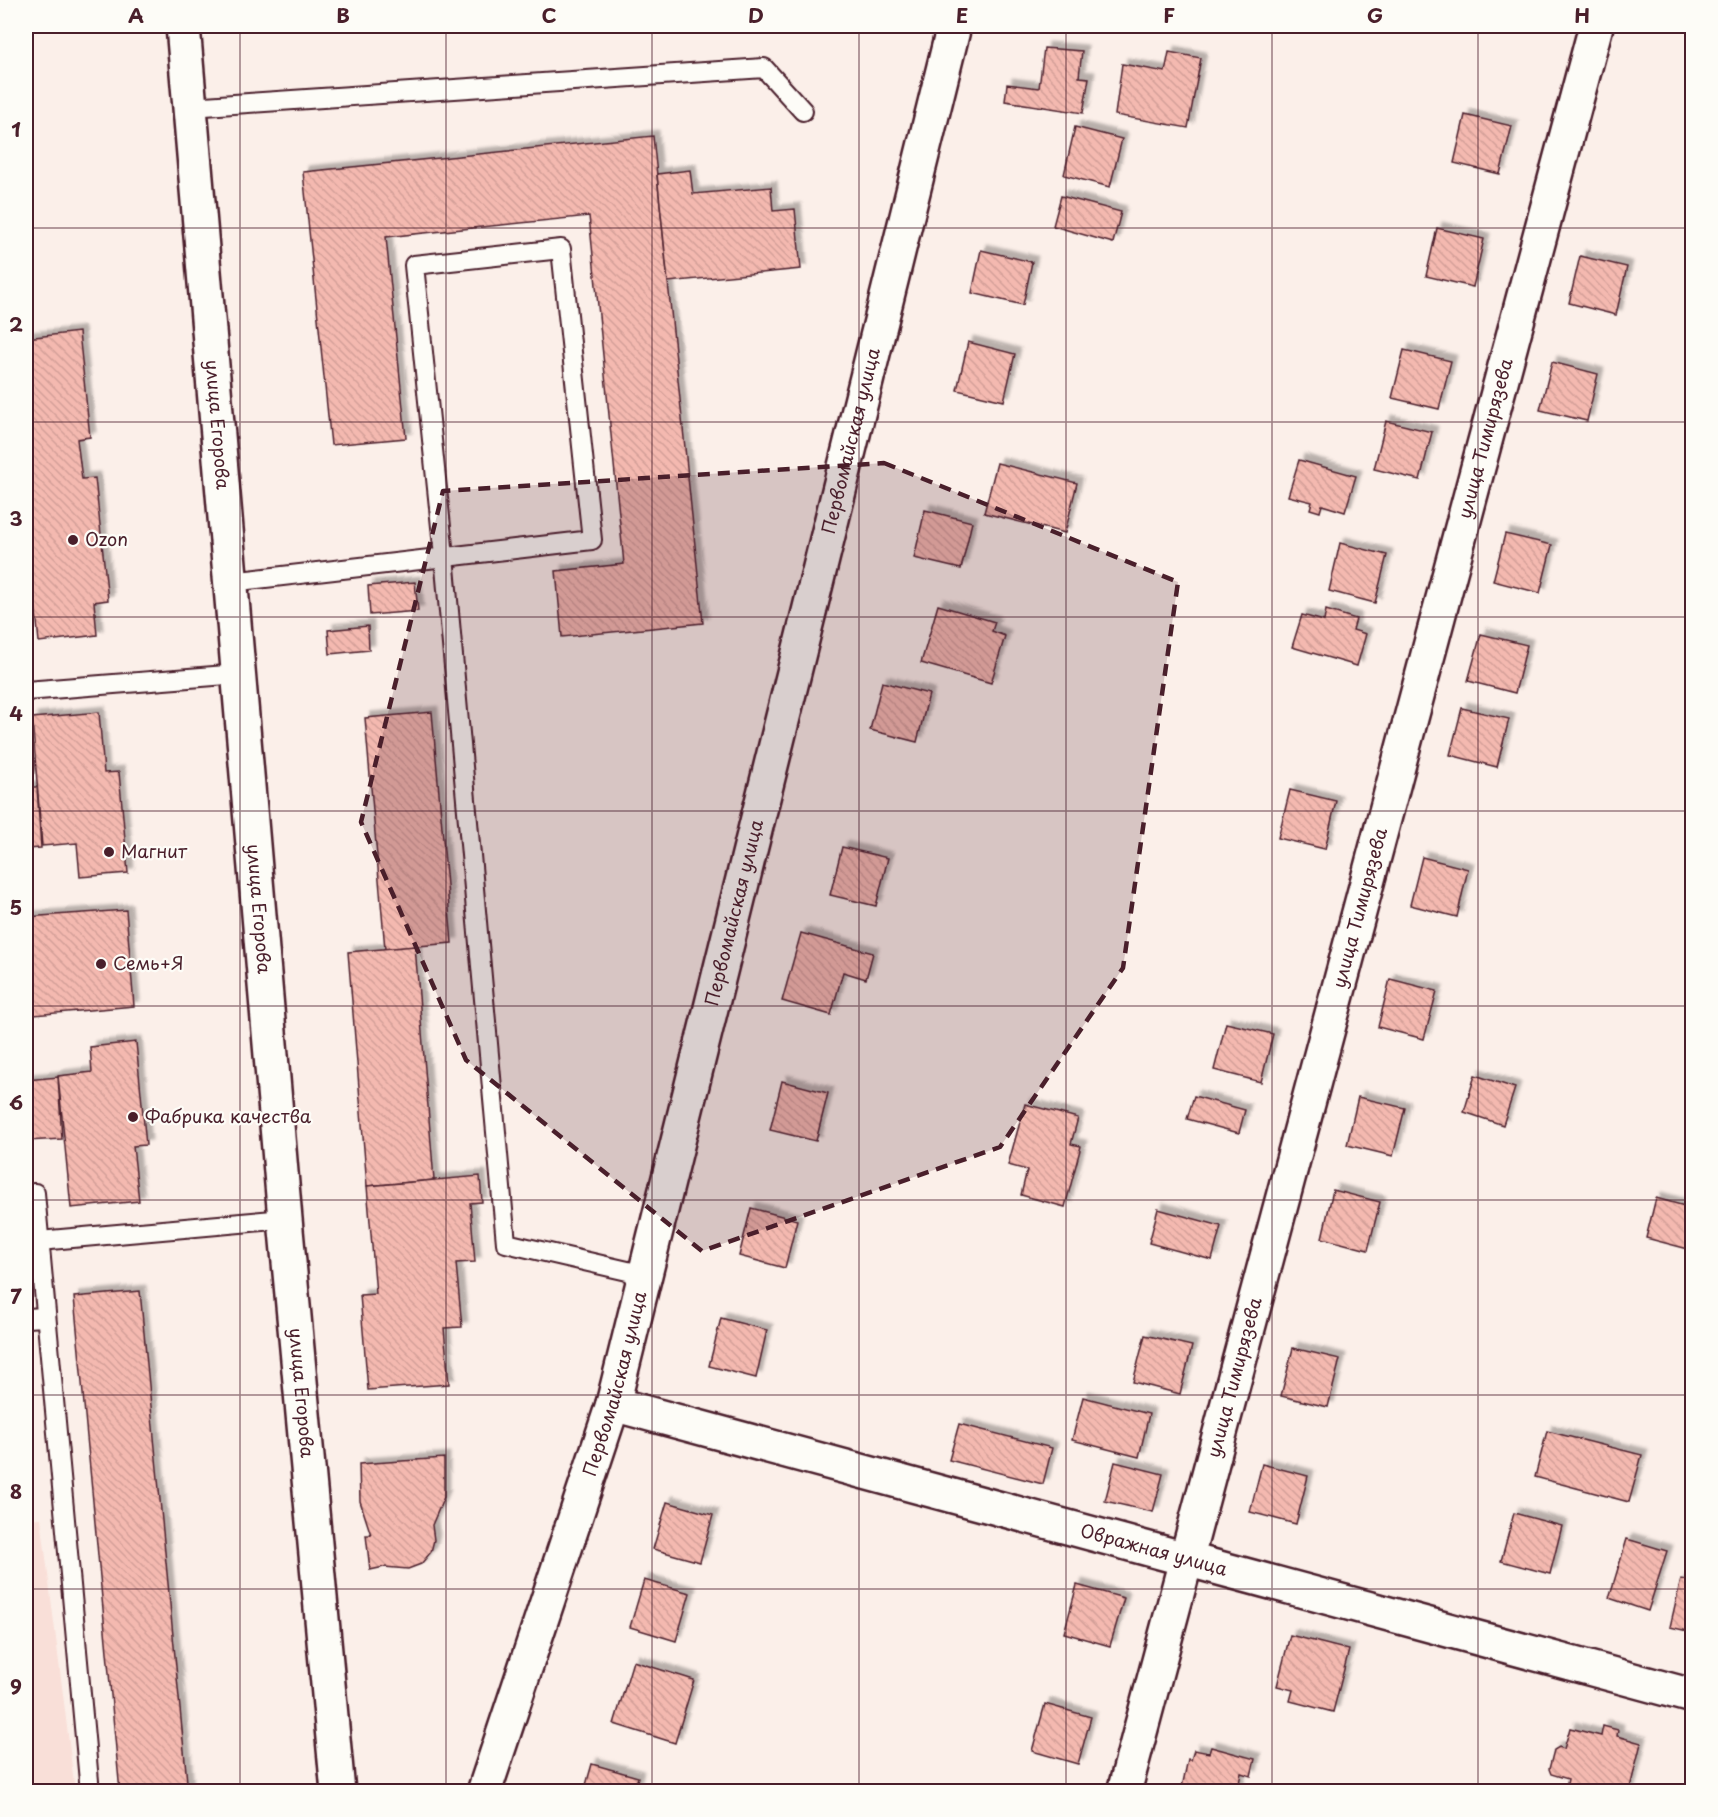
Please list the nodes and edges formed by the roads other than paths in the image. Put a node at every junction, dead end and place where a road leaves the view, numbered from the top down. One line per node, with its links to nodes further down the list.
1 (183, 26): 4 (street, улица Егорова)
2 (954, 26): 13 (street, Первомайская улица)
3 (1596, 26): 17 (street, улица Тимирязева)
4 (190, 107): 5 (lane); 7 (street, улица Егорова)
5 (803, 111)
6 (444, 556): 6 (lane); 7 (lane); 13 (lane)
7 (231, 582): 8 (street, улица Егорова)
8 (239, 674): 9 (lane); 11 (street, улица Егорова)
9 (26, 691)
10 (26, 1194): 12 (lane)
11 (285, 1219): 12 (lane); 20 (street, улица Егорова)
12 (39, 1241): 14 (lane)
13 (645, 1275): 16 (street, Первомайская улица)
14 (46, 1317): 15 (lane); 19 (lane)
15 (26, 1318)
16 (613, 1404): 17 (street, Овражная улица); 21 (street, Первомайская улица)
17 (1187, 1561): 18 (street, Овражная улица); 22 (street, улица Тимирязева)
18 (1692, 1696)
19 (90, 1791)
20 (338, 1791)
21 (484, 1791)
22 (1124, 1791)

